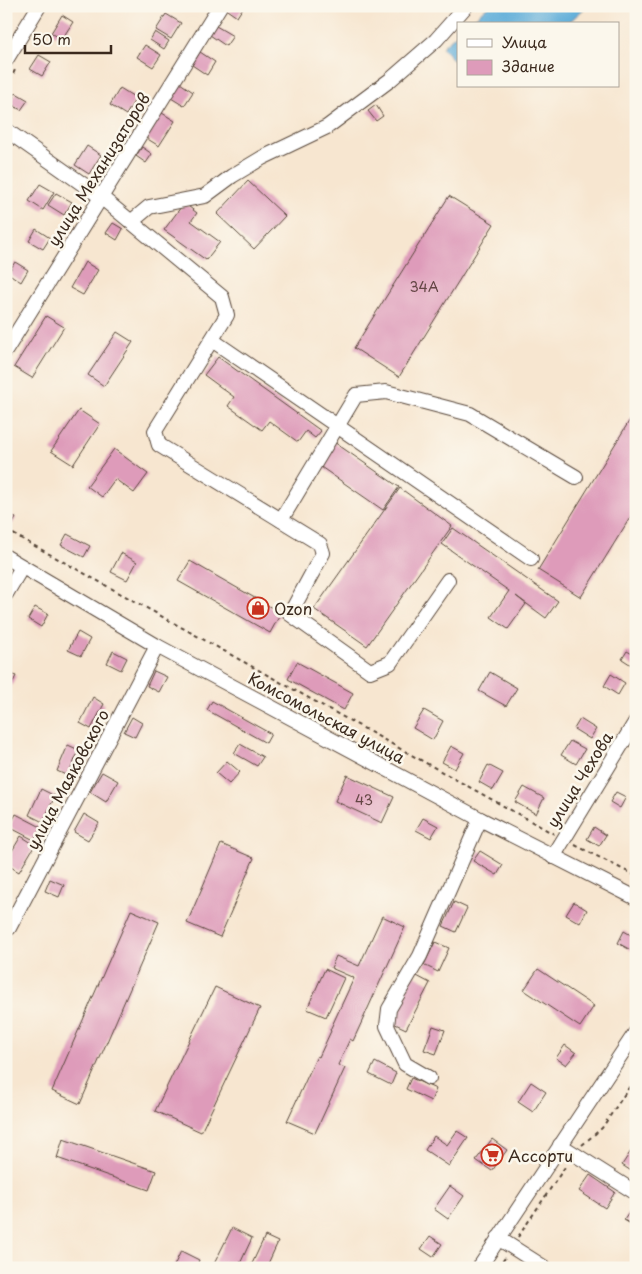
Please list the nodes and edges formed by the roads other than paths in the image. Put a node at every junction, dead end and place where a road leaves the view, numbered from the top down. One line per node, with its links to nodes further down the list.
1 (39, 6): 4 (street)
2 (220, 6): 6 (street, улица Механизаторов)
3 (466, 6): 7 (street)
4 (6, 60)
5 (6, 130): 6 (street)
6 (101, 197): 7 (street); 9 (street, улица Механизаторов)
7 (131, 222): 8 (street)
8 (212, 340): 10 (street); 12 (street)
9 (6, 350)
10 (337, 426): 11 (street); 12 (street); 14 (street)
11 (576, 477)
12 (281, 520): 16 (street)
13 (6, 557): 15 (street, Комсомольская улица)
14 (531, 559)
15 (22, 567): 17 (street); 18 (street, Комсомольская улица)
16 (448, 580)
17 (6, 594)
18 (157, 646): 20 (street, Комсомольская улица); 23 (street, улица Маяковского)
19 (636, 721): 21 (street, улица Чехова)
20 (480, 819): 21 (street, Комсомольская улица); 25 (street)
21 (553, 856): 22 (street, Комсомольская улица)
22 (636, 898)
23 (9, 928)
24 (636, 1032): 26 (street)
25 (429, 1078)
26 (560, 1145): 27 (street); 28 (street)
27 (636, 1192)
28 (498, 1238): 29 (street); 30 (street)
29 (478, 1268)
30 (545, 1268)

